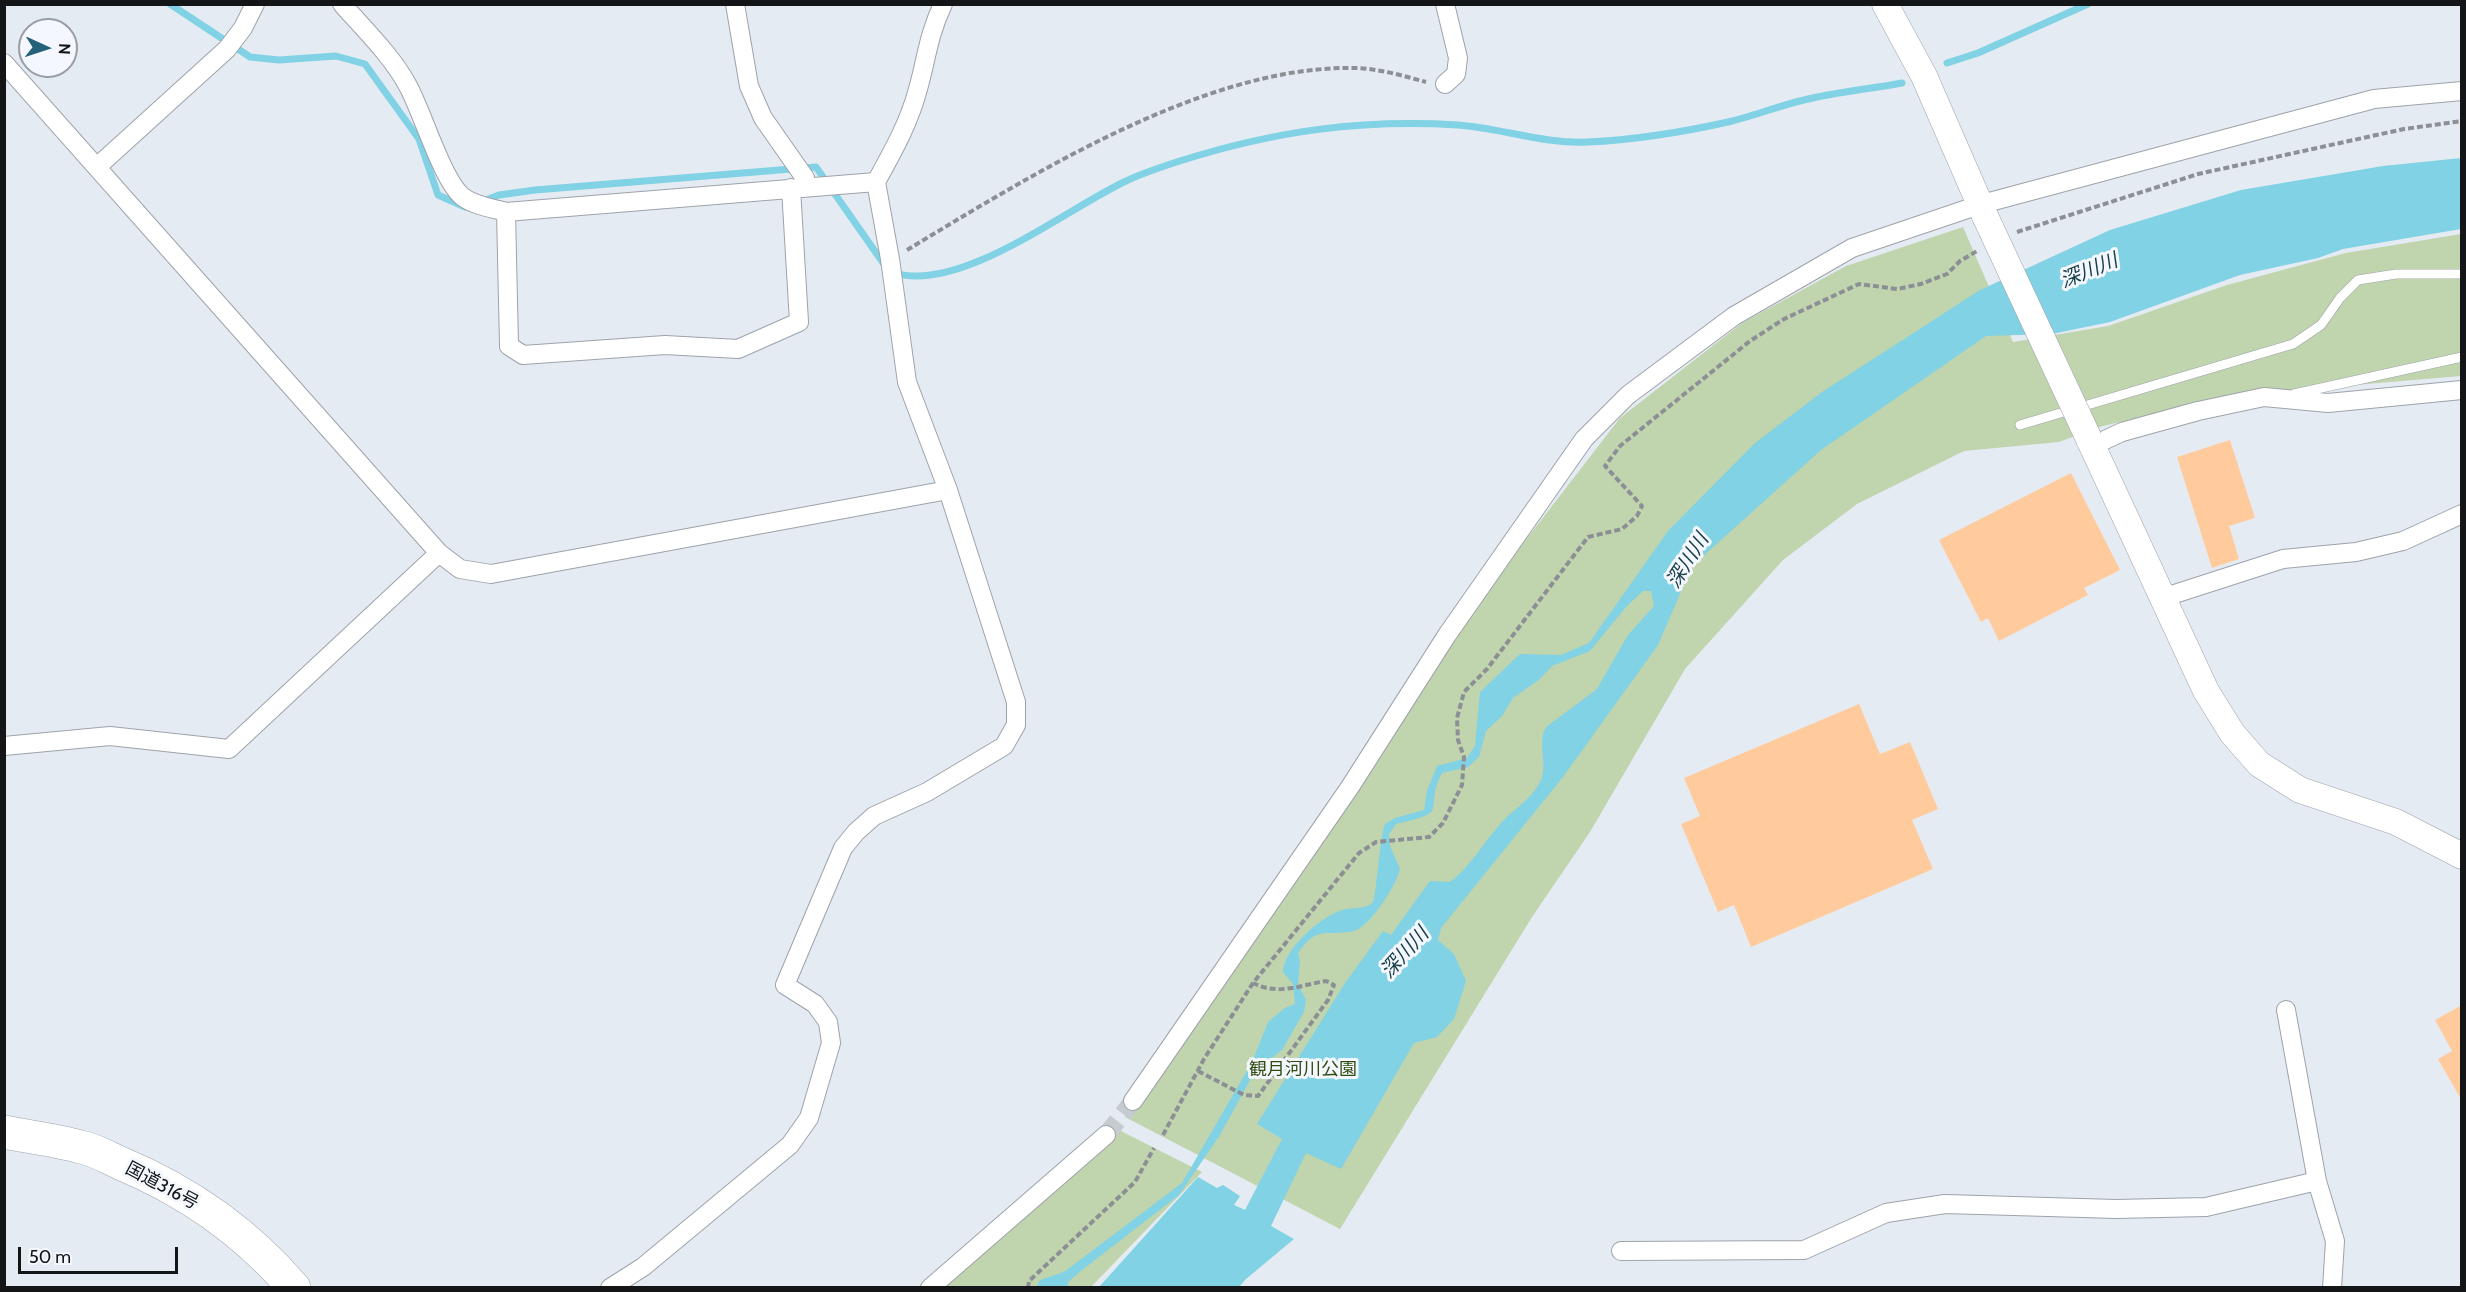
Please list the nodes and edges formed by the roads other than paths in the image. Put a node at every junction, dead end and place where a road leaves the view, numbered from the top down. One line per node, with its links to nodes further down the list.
1 (255, 4): 10 (street)
2 (342, 4): 14 (street)
3 (735, 4): 12 (street)
4 (943, 4): 11 (street)
5 (1445, 4): 8 (street)
6 (1885, 4): 13 (street)
7 (4, 63): 10 (street)
8 (1445, 84)
9 (2462, 91): 13 (street)
10 (98, 166): 23 (street)
11 (876, 182): 12 (street); 21 (street)
12 (797, 187): 14 (street); 14 (street)
13 (1983, 210): 20 (street, bridge); 28 (street)
14 (506, 212)
15 (2462, 274): 19 (lane)
16 (2462, 357): 18 (lane)
17 (2462, 390): 18 (street)
18 (2274, 397): 20 (street)
19 (2020, 425)
20 (2091, 442): 24 (street)
21 (948, 490): 23 (street); 34 (street)
22 (2462, 514): 24 (street)
23 (439, 553): 25 (street)
24 (2162, 598): 26 (street)
25 (4, 746)
26 (2462, 856)
27 (2286, 1010): 31 (street)
28 (1133, 1101)
29 (4, 1132): 33 (highway, 国道316号)
30 (1106, 1135): 35 (street)
31 (2317, 1181): 32 (street); 36 (street)
32 (1620, 1251)
33 (294, 1287)
34 (610, 1287)
35 (930, 1287)
36 (2332, 1287)

